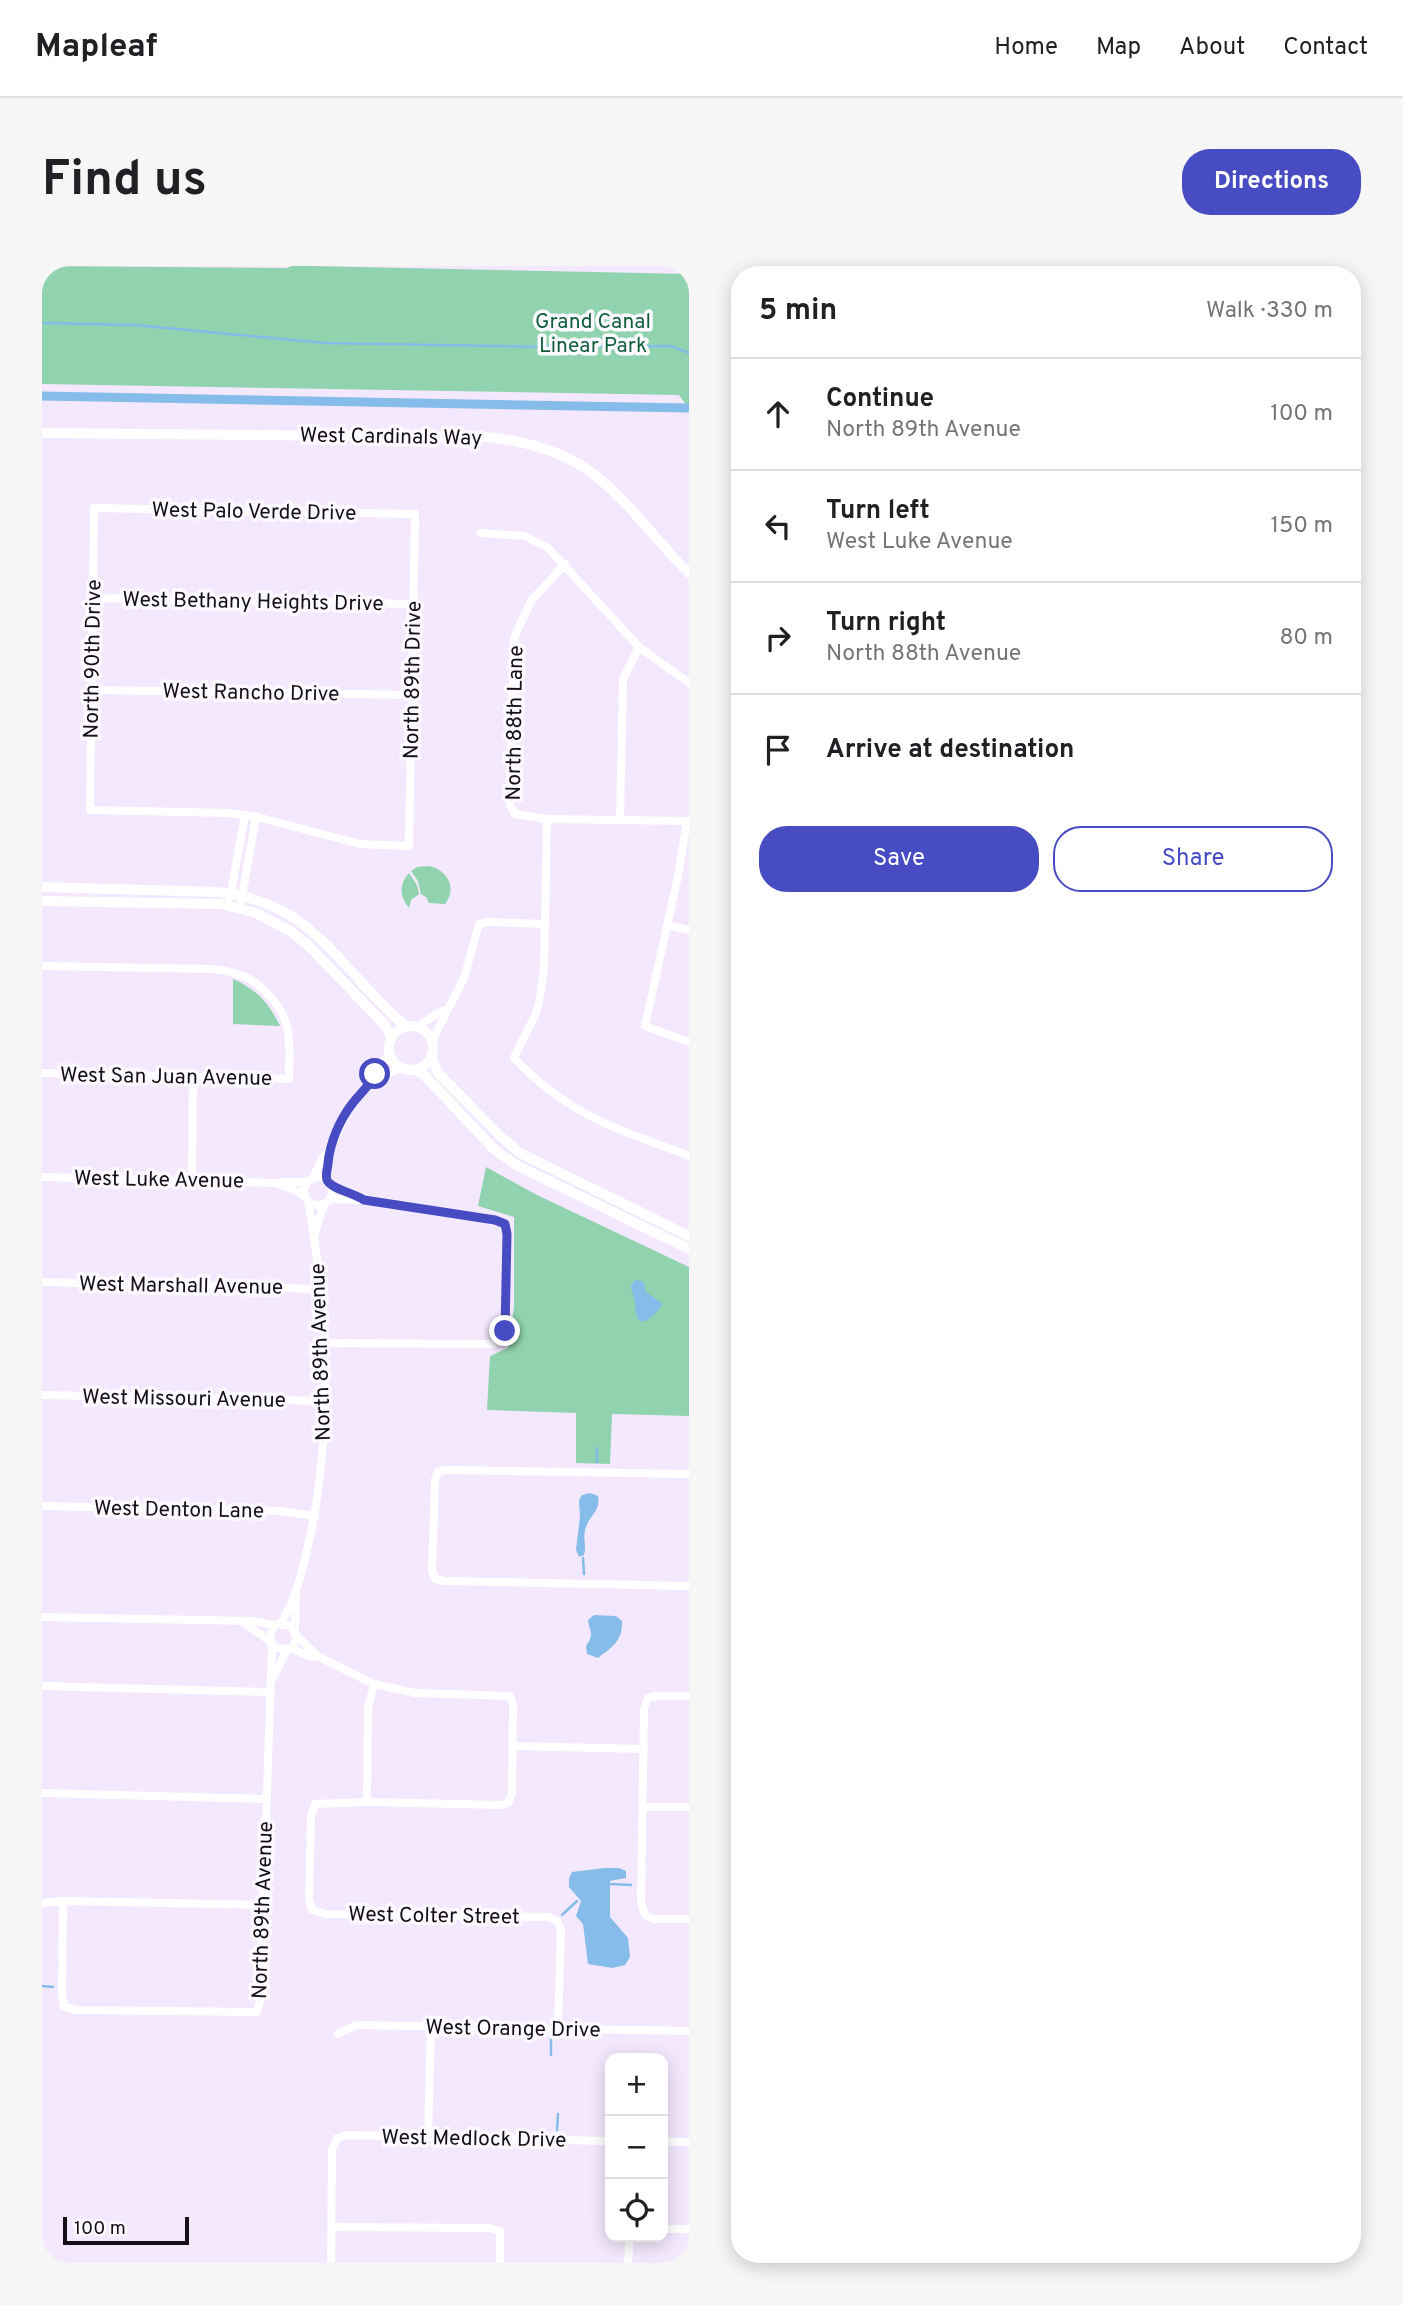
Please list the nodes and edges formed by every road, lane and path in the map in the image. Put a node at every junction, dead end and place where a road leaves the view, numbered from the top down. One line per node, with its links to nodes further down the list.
1 (42, 433): 6 (street, West Cardinals Way)
2 (94, 508): 3 (street, West Palo Verde Drive); 7 (street, North 90th Drive)
3 (415, 514): 8 (street, North 89th Drive)
4 (481, 533): 5 (street)
5 (565, 564): 9 (street); 15 (street, North 88th Lane)
6 (689, 573)
7 (92, 598): 8 (street, West Bethany Heights Drive); 11 (street, North 90th Drive)
8 (413, 604): 12 (street, North 89th Drive)
9 (639, 647): 10 (street); 16 (street)
10 (689, 682)
11 (91, 690): 12 (street, West Rancho Drive); 13 (street, North 90th Drive)
12 (412, 695): 14 (street, North 89th Drive)
13 (245, 815): 14 (street); 19 (street)
14 (256, 817): 19 (street)
15 (547, 819): 16 (street); 22 (street, North 88th Lane)
16 (621, 820): 17 (street)
17 (688, 821): 23 (street)
18 (42, 887): 19 (street)
19 (237, 894): 21 (street); 27 (street)
20 (42, 901): 21 (street)
21 (234, 907): 28 (street)
22 (544, 924): 26 (street); 39 (street, North 88th Lane)
23 (667, 925): 24 (street); 30 (street)
24 (689, 930)
25 (42, 965): 36 (street, West San Juan Avenue)
26 (446, 1010): 27 (street); 29 (street)
27 (412, 1027): 28 (street); 29 (street)
28 (392, 1037): 31 (street)
29 (432, 1041): 32 (street)
30 (689, 1041)
31 (389, 1053): 33 (street); 37 (street)
32 (431, 1057): 34 (street); 49 (street)
33 (400, 1068): 34 (street); 37 (street)
34 (415, 1070): 50 (street)
35 (42, 1073): 36 (street, West San Juan Avenue)
36 (193, 1076): 42 (street)
37 (372, 1082): 38 (street)
38 (328, 1152): 41 (street); 44 (street)
39 (689, 1156)
40 (42, 1177): 42 (street, West Luke Avenue)
41 (311, 1179): 43 (street, West Luke Avenue); 44 (street); 45 (street)
42 (192, 1180): 43 (street, West Luke Avenue)
43 (277, 1182): 45 (street, West Luke Avenue)
44 (329, 1183): 46 (street); 47 (street)
45 (306, 1200): 47 (street); 48 (street, North 89th Avenue)
46 (364, 1200): 47 (street); 53 (street)
47 (328, 1202): 48 (street, North 89th Avenue)
48 (315, 1234): 52 (street, North 89th Avenue)
49 (689, 1236)
50 (689, 1249)
51 (42, 1282): 52 (street, West Marshall Avenue)
52 (320, 1289): 53 (street, North 89th Avenue)
53 (324, 1343): 55 (street, North 89th Avenue)
54 (42, 1395): 55 (street, West Missouri Avenue)
55 (326, 1401): 58 (street, North 89th Avenue)
56 (689, 1475): 59 (street)
57 (42, 1506): 58 (street, West Denton Lane)
58 (315, 1516): 60 (street, North 89th Avenue)
59 (689, 1586)
60 (296, 1593): 63 (street, North 89th Avenue); 64 (street, North 89th Avenue)
61 (42, 1617): 62 (street)
62 (243, 1622): 63 (street); 65 (street)
63 (278, 1624): 64 (street); 65 (street)
64 (296, 1633): 66 (street); 67 (street)
65 (271, 1643): 66 (street); 68 (street, North 89th Avenue)
66 (288, 1649): 67 (street); 68 (street, North 89th Avenue)
67 (319, 1657): 69 (street)
68 (271, 1682): 71 (street, North 89th Avenue)
69 (374, 1684): 73 (street); 77 (street)
70 (42, 1686): 71 (street)
71 (269, 1692): 76 (street, North 89th Avenue)
72 (689, 1696): 74 (street)
73 (512, 1746): 74 (street); 77 (street)
74 (644, 1749): 78 (street)
75 (42, 1793): 76 (street)
76 (266, 1799): 82 (street, North 89th Avenue)
77 (367, 1802): 85 (street, West Colter Street)
78 (643, 1807): 79 (street); 83 (street)
79 (689, 1807)
80 (63, 1901): 81 (street); 82 (street); 82 (street, North 89th Avenue)
81 (42, 1903)
82 (264, 1905)
83 (689, 1919)
84 (431, 2026): 85 (street, West Orange Drive); 87 (street, West Orange Drive); 88 (street)
85 (558, 2028): 86 (street, West Orange Drive)
86 (689, 2031)
87 (338, 2034)
88 (428, 2137): 89 (street, West Medlock Drive); 92 (street, West Medlock Drive)
89 (605, 2141)
90 (668, 2142): 91 (street)
91 (689, 2142)
92 (332, 2227): 96 (street); 97 (street)
93 (668, 2229): 94 (street)
94 (689, 2230)
95 (630, 2242): 98 (street)
96 (331, 2263)
97 (500, 2263)
98 (628, 2263)

